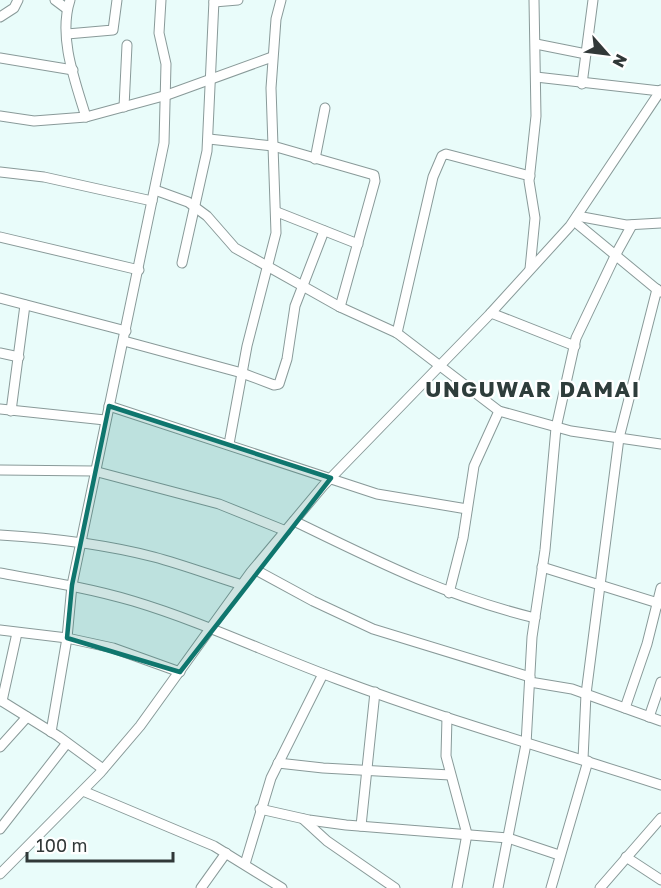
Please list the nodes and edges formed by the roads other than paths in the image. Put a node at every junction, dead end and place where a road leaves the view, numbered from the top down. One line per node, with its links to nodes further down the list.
1 (18, 0): 11 (street)
2 (55, 0): 10 (street)
3 (117, 0): 12 (street)
4 (161, 0): 23 (street)
5 (238, 0): 9 (street)
6 (281, 0): 16 (street)
7 (534, 0): 13 (street)
8 (593, 0): 15 (street)
9 (214, 1): 20 (street)
10 (68, 5): 12 (street)
11 (0, 17)
12 (67, 34): 18 (street)
13 (536, 44): 15 (street); 19 (street)
14 (127, 45): 24 (street)
15 (586, 54): 21 (street)
16 (272, 57): 20 (street); 29 (street)
17 (0, 58): 18 (street)
18 (73, 70): 27 (street)
19 (536, 77): 21 (street); 32 (street)
20 (210, 80): 23 (street); 28 (street)
21 (582, 84): 22 (street)
22 (661, 91): 37 (street)
23 (167, 95): 24 (street); 33 (street)
24 (123, 107): 27 (street)
25 (325, 108): 30 (street)
26 (0, 116): 27 (street)
27 (86, 117)
28 (208, 139): 29 (street); 35 (street)
29 (273, 146): 30 (street); 36 (street)
30 (315, 159): 42 (street)
31 (0, 172): 34 (street)
32 (530, 176): 47 (street); 55 (street)
33 (155, 190): 34 (street); 35 (street)
34 (152, 201): 46 (street)
35 (196, 207): 44 (street); 45 (street)
36 (277, 212): 40 (street); 45 (street)
37 (575, 219): 39 (street); 43 (street); 47 (street)
38 (661, 223): 39 (street)
39 (632, 225): 43 (street)
40 (324, 231): 42 (street); 48 (street)
41 (0, 237): 46 (street)
42 (358, 244): 52 (street)
43 (615, 254): 49 (street); 57 (street)
44 (182, 263)
45 (267, 266): 48 (street); 61 (street)
46 (139, 270): 54 (street)
47 (530, 270): 53 (street)
48 (302, 286): 52 (street); 61 (street)
49 (659, 291): 68 (street)
50 (0, 298): 51 (street)
51 (25, 305): 54 (street); 59 (street)
52 (340, 308): 55 (street)
53 (491, 313): 57 (street); 60 (street)
54 (126, 331): 56 (street)
55 (397, 333): 60 (street)
56 (123, 341): 61 (street); 62 (street)
57 (574, 346): 67 (street)
58 (0, 353): 59 (street)
59 (19, 357): 64 (street)
60 (441, 366): 65 (street); 73 (street)
61 (242, 373): 69 (street)
62 (109, 406): 66 (street); 69 (street)
63 (0, 409): 64 (street)
64 (11, 411): 66 (street)
65 (499, 411): 67 (street); 74 (street)
66 (105, 420): 72 (street)
67 (556, 428): 68 (street); 79 (street)
68 (620, 438): 70 (street); 84 (street)
69 (229, 444): 73 (street)
70 (661, 444)
71 (0, 470): 72 (street)
72 (94, 471): 76 (street); 78 (street)
73 (331, 478): 74 (street); 75 (street)
74 (467, 509): 86 (street)
75 (294, 521): 76 (street); 86 (street)
76 (285, 531): 80 (street)
77 (0, 535): 78 (street)
78 (80, 542): 82 (street); 83 (street)
79 (542, 567): 84 (street); 88 (street)
80 (254, 569): 83 (street); 95 (street)
81 (0, 573): 82 (street)
82 (72, 585): 89 (street); 92 (street)
83 (242, 585): 89 (street)
84 (600, 586): 87 (street); 98 (street)
85 (661, 588): 87 (street)
86 (449, 593): 88 (street)
87 (660, 604): 100 (street)
88 (535, 618): 95 (street)
89 (211, 628): 93 (street); 94 (street)
90 (0, 630): 91 (street)
91 (17, 633): 92 (street); 99 (street)
92 (66, 638): 93 (street); 105 (street)
93 (180, 672): 111 (street)
94 (323, 674): 97 (street); 110 (street)
95 (530, 680): 98 (street); 107 (street)
96 (661, 682): 103 (street)
97 (375, 692): 102 (street); 112 (street)
98 (586, 694): 100 (street); 109 (street)
99 (1, 700): 101 (street)
100 (625, 708): 103 (street)
101 (27, 717): 105 (street); 108 (street)
102 (447, 717): 107 (street); 113 (street)
103 (649, 717): 104 (street)
104 (661, 721)
105 (51, 732): 106 (street)
106 (67, 743): 111 (street); 120 (street)
107 (526, 744): 109 (street); 122 (street)
108 (0, 747)
109 (585, 760): 114 (street); 124 (street)
110 (278, 762): 112 (street); 116 (street)
111 (103, 770): 115 (street)
112 (365, 770): 113 (street); 119 (street)
113 (450, 775): 121 (street)
114 (661, 785)
115 (83, 791): 123 (street); 127 (street)
116 (260, 809): 117 (street); 126 (street)
117 (303, 819): 119 (street); 131 (street)
118 (661, 819): 125 (street)
119 (361, 825): 121 (street)
120 (0, 829)
121 (467, 834): 122 (street); 132 (street)
122 (508, 838): 124 (street); 133 (street)
123 (226, 853): 126 (street); 129 (street)
124 (560, 855): 134 (street)
125 (626, 858): 128 (street); 135 (street)
126 (245, 864): 130 (street)
127 (2, 868)
128 (661, 880)
129 (201, 888)
130 (282, 888)
131 (395, 888)
132 (457, 888)
133 (498, 888)
134 (551, 888)
135 (600, 888)

